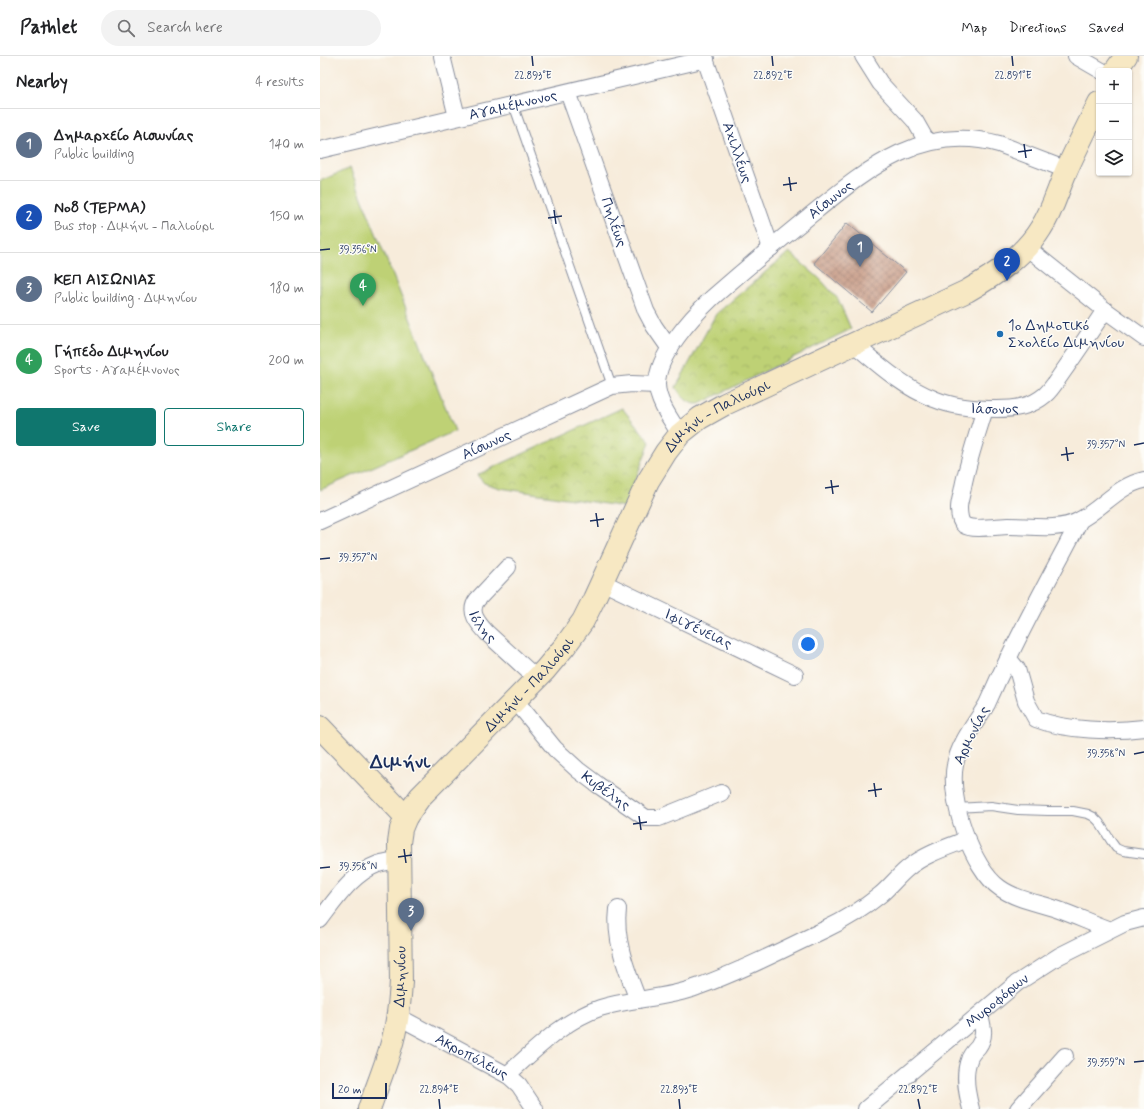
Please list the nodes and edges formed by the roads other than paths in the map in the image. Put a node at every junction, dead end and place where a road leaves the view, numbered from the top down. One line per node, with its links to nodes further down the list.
1 (442, 56): 11 (street)
2 (863, 56): 12 (street)
3 (1076, 56): 6 (street)
4 (1126, 56): 7 (main road)
5 (705, 58): 8 (street, Αγαμέμνονος); 16 (street, Αχιλλέως)
6 (1097, 68)
7 (1117, 68)
8 (568, 92): 9 (street, Αγαμέμνονος); 20 (street, Πηλέως)
9 (513, 104): 11 (street, Αγαμέμνονος); 22 (lane)
10 (1099, 104): 14 (main road, Διμήνι - Παλιούρι)
11 (457, 118): 13 (street, Αγαμέμνονος)
12 (927, 142): 14 (street, Αίσωνος); 16 (street, Αίσωνος)
13 (320, 150)
14 (1067, 170): 15 (main road, Διμήνι - Παλιούρι)
15 (1026, 247): 17 (street); 19 (main road, Διμήνι - Παλιούρι)
16 (771, 248): 20 (street, Αίσωνος)
17 (1105, 310): 18 (street); 23 (street, Ιάσονος)
18 (1144, 338)
19 (854, 344): 23 (street, Ιάσονος); 24 (main road, Διμήνι - Παλιούρι)
20 (670, 349): 21 (street, Αίσωνος)
21 (657, 385): 22 (street, Αίσωνος); 24 (street)
22 (612, 386): 27 (street, Αίσωνος)
23 (985, 409): 26 (street)
24 (680, 434): 29 (main road, Διμήνι - Παλιούρι)
25 (1144, 480): 26 (street)
26 (1080, 520): 30 (street, Αρμονίας)
27 (320, 521)
28 (508, 567): 32 (street, Ιόλης)
29 (602, 582): 31 (street, Ιφιγένειας); 32 (main road, Διμήνι - Παλιούρι)
30 (1008, 658): 35 (street); 37 (street, Αρμονίας)
31 (795, 675)
32 (536, 678): 33 (main road, Διμήνι - Παλιούρι)
33 (514, 700): 36 (street, Κυβέλης); 38 (main road, Διμήνι - Παλιούρι)
34 (320, 727): 38 (main road)
35 (1144, 728)
36 (721, 793)
37 (957, 808): 39 (street, Αρμονίας); 40 (lane)
38 (406, 817): 41 (main road, Διμηνίου)
39 (968, 839): 45 (street, Αρμονίας); 46 (street)
40 (1144, 854)
41 (400, 859): 44 (street); 48 (main road, Διμηνίου)
42 (618, 909): 46 (street)
43 (1144, 918): 45 (street, Μυροφόρων)
44 (320, 920)
45 (1110, 930): 47 (street, Μυροφόρων)
46 (638, 1000): 50 (street)
47 (980, 1015): 53 (street, Μυροφόρων); 54 (street)
48 (398, 1016): 50 (street, Ακροπόλεως); 51 (main road, Διμηνίου)
49 (1065, 1056): 55 (street)
50 (507, 1074): 52 (street, Ακροπόλεως)
51 (369, 1109)
52 (535, 1109)
53 (866, 1109)
54 (971, 1109)
55 (1018, 1109)

